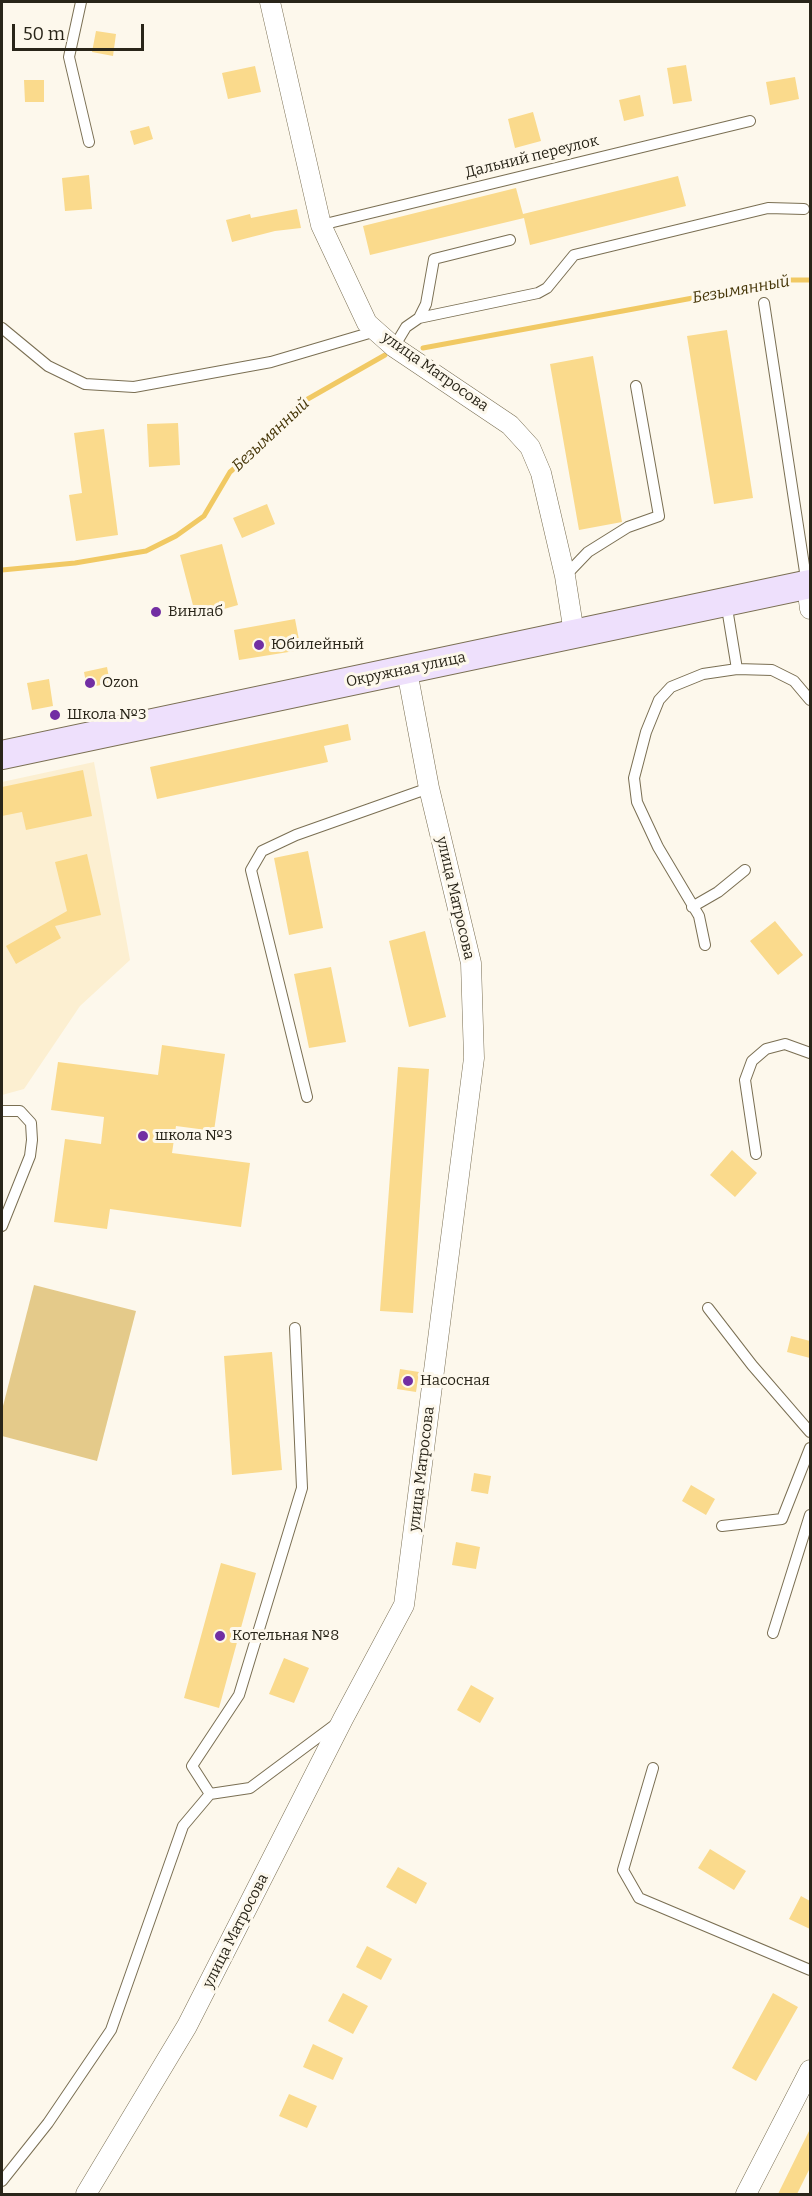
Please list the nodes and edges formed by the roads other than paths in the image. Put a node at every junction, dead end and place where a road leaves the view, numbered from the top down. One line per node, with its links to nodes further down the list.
1 (81, 2): 4 (lane)
2 (270, 2): 6 (street, улица Матросова)
3 (750, 121): 6 (lane, Дальний переулок)
4 (89, 142)
5 (804, 209): 9 (lane)
6 (321, 225): 11 (street, улица Матросова)
7 (510, 240): 9 (lane)
8 (764, 303): 15 (lane)
9 (419, 318): 12 (lane)
10 (2, 328): 11 (lane)
11 (376, 331): 12 (street, улица Матросова)
12 (394, 347): 14 (street, улица Матросова)
13 (636, 386): 14 (lane)
14 (565, 576): 17 (street, улица Матросова)
15 (809, 592): 16 (main road, Окружная улица)
16 (726, 602): 17 (main road, Окружная улица); 18 (lane)
17 (574, 633): 19 (main road, Окружная улица)
18 (737, 669): 20 (lane); 24 (lane)
19 (407, 671): 21 (main road, Окружная улица); 22 (street, улица Матросова)
20 (810, 700)
21 (2, 755)
22 (429, 788): 27 (lane); 38 (street, улица Матросова)
23 (745, 870): 24 (lane)
24 (692, 907): 25 (lane)
25 (705, 945)
26 (810, 1053): 29 (lane)
27 (307, 1097)
28 (2, 1111): 30 (lane)
29 (756, 1154)
30 (2, 1226)
31 (708, 1308): 33 (lane)
32 (295, 1328): 40 (lane)
33 (810, 1432)
34 (810, 1448): 36 (lane)
35 (810, 1515): 37 (lane)
36 (722, 1526)
37 (774, 1633)
38 (343, 1719): 40 (lane); 44 (street, улица Матросова)
39 (653, 1768): 41 (lane)
40 (210, 1794): 43 (lane)
41 (810, 1970)
42 (810, 2070): 45 (street)
43 (2, 2181)
44 (86, 2194)
45 (746, 2194)

